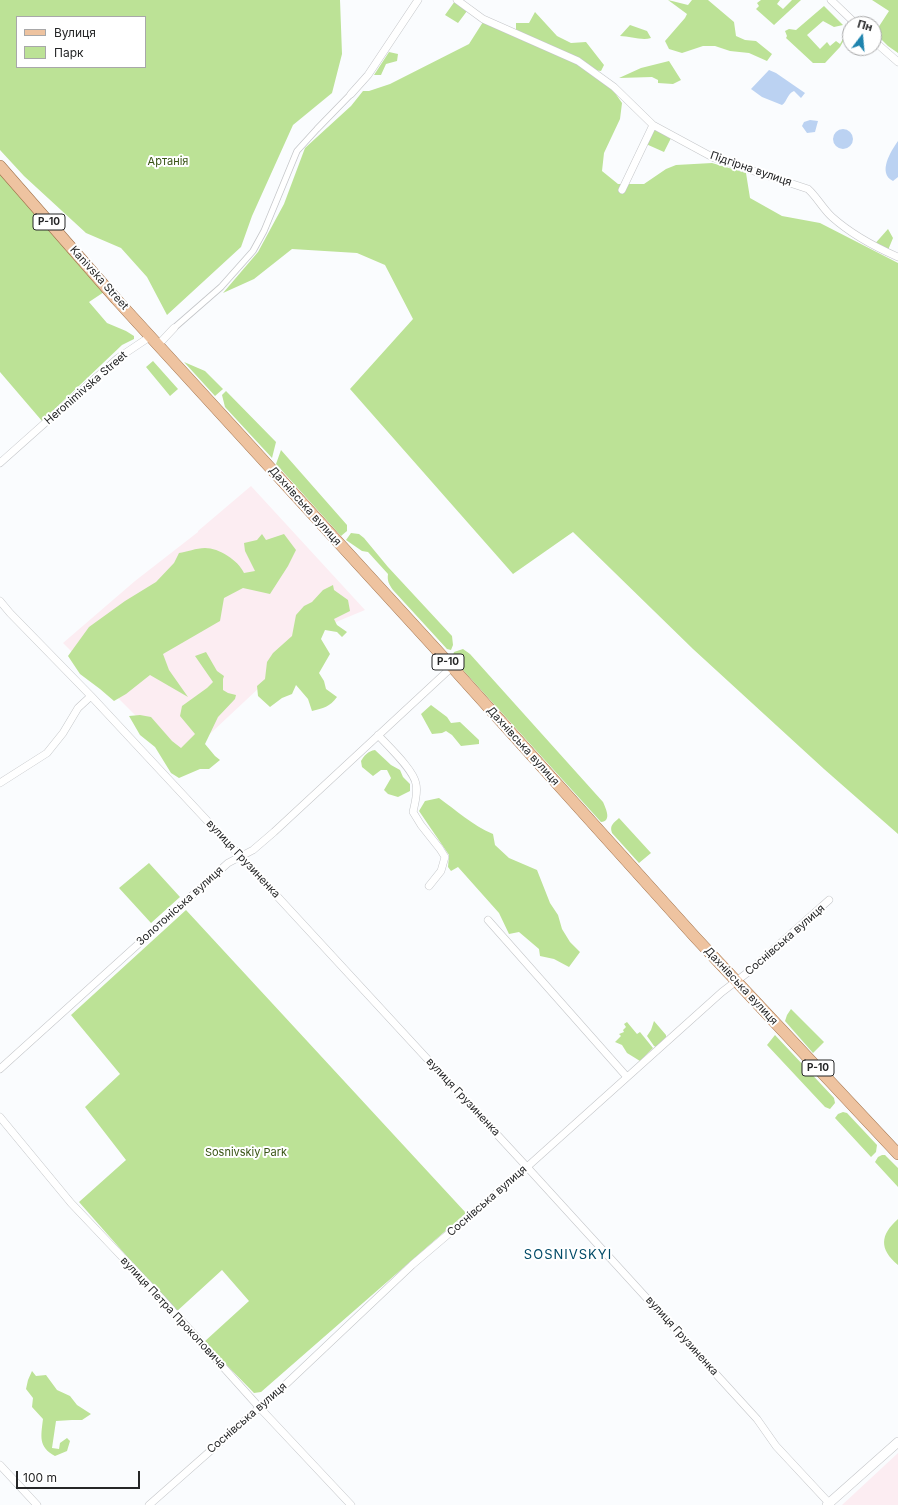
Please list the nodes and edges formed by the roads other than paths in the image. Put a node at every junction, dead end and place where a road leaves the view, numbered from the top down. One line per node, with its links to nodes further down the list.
1 (418, 0): 7 (street)
2 (457, 0): 8 (street, Підгірна вулиця)
3 (831, 0): 4 (street)
4 (848, 16)
5 (882, 48): 6 (street)
6 (898, 62)
7 (351, 94): 12 (street)
8 (653, 125): 10 (street); 11 (street, Підгірна вулиця)
9 (0, 166): 13 (main road, Kanivska Street / Р-10)
10 (622, 190)
11 (898, 257)
12 (174, 328): 14 (street)
13 (151, 336): 14 (main road, Дахнівська вулиця / Р-10); 15 (street, Heronimivska Street)
14 (158, 345): 17 (main road, Дахнівська вулиця / Р-10)
15 (0, 463)
16 (0, 601): 18 (street, вулиця Грузиненка)
17 (452, 667): 19 (street, Золотоніська вулиця); 25 (main road, Дахнівська вулиця / Р-10)
18 (92, 696): 20 (street); 21 (street, вулиця Грузиненка)
19 (378, 735): 21 (street, Золотоніська вулиця); 22 (street)
20 (0, 783)
21 (240, 856): 26 (street, Золотоніська вулиця); 30 (street, вулиця Грузиненка)
22 (429, 886)
23 (829, 900): 25 (street, Соснівська вулиця)
24 (488, 920): 27 (street)
25 (736, 982): 27 (street, Соснівська вулиця); 29 (main road, Дахнівська вулиця / Р-10)
26 (0, 1069)
27 (627, 1077): 30 (street, Соснівська вулиця)
28 (0, 1117): 31 (street, вулиця Петра Прокоповича)
29 (898, 1154)
30 (528, 1167): 31 (street, Соснівська вулиця); 34 (street, вулиця Грузиненка)
31 (259, 1407): 36 (street, Соснівська вулиця); 37 (street, вулиця Петра Прокоповича)
32 (898, 1442): 34 (street)
33 (0, 1465): 35 (street)
34 (828, 1504)
35 (37, 1505)
36 (149, 1505)
37 (351, 1505)

